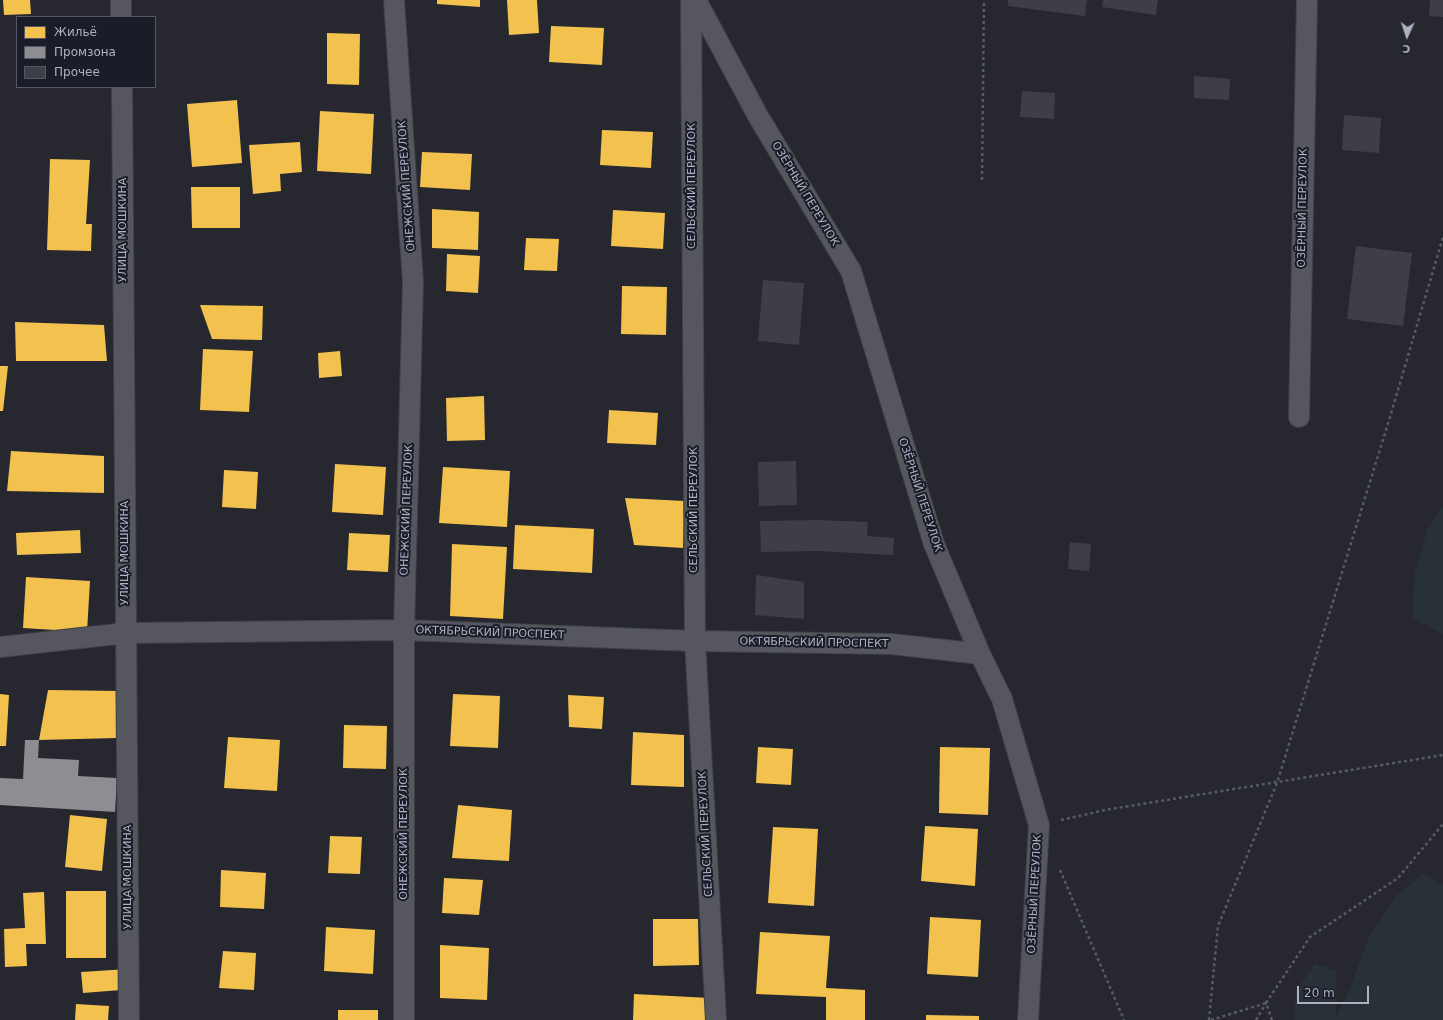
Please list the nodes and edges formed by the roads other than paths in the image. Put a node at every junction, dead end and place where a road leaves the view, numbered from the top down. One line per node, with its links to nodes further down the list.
1 (121, 0): 6 (street)
2 (394, 0): 9 (street, ОНЕЖСКИЙ ПЕРЕУЛОК)
3 (691, 0): 11 (street, СЕЛЬСКИЙ ПЕРЕУЛОК)
4 (696, 0): 13 (street, ОЗЁРНЫЙ ПЕРЕУЛОК)
5 (1307, 0): 8 (street, ОЗЁРНЫЙ ПЕРЕУЛОК)
6 (121, 16)
7 (122, 88): 10 (street, УЛИЦА МОШКИНА)
8 (1299, 417)
9 (404, 630): 10 (street, ОКТЯБРЬСКИЙ ПРОСПЕКТ); 11 (street, ОКТЯБРЬСКИЙ ПРОСПЕКТ); 15 (street, ОНЕЖСКИЙ ПЕРЕУЛОК)
10 (126, 633): 12 (street, ОКТЯБРЬСКИЙ ПРОСПЕКТ); 14 (street, УЛИЦА МОШКИНА)
11 (695, 641): 13 (street, ОКТЯБРЬСКИЙ ПРОСПЕКТ); 16 (street, СЕЛЬСКИЙ ПЕРЕУЛОК)
12 (0, 647)
13 (980, 654): 17 (street, ОЗЁРНЫЙ ПЕРЕУЛОК)
14 (129, 1020)
15 (404, 1020)
16 (716, 1020)
17 (1028, 1020)

